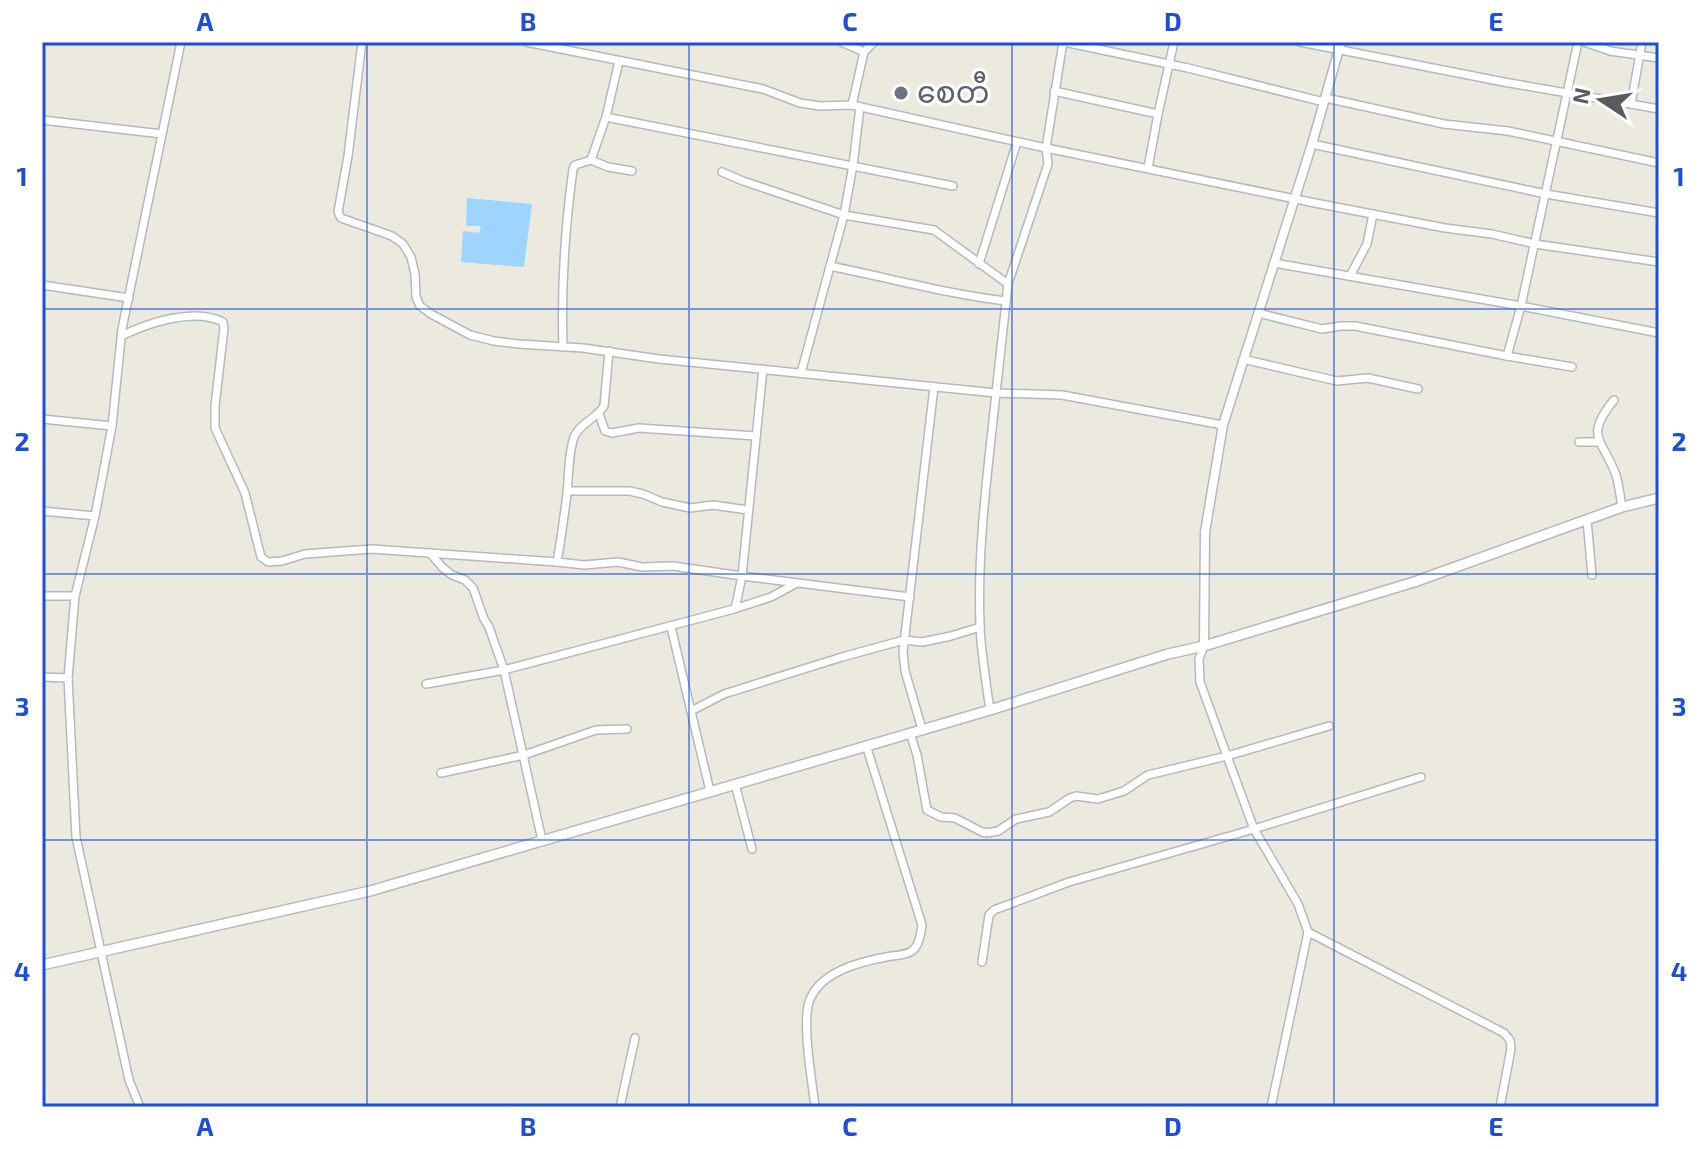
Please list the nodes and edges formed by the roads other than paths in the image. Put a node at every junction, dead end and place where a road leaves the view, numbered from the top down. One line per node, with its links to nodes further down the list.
1 (181, 42): 27 (street)
2 (362, 42): 58 (street)
3 (526, 42): 11 (street)
4 (841, 42): 13 (street)
5 (874, 42): 13 (street)
6 (1063, 42): 17 (street); 18 (street)
7 (1174, 42): 17 (street)
8 (1300, 42): 12 (street)
9 (1581, 42): 14 (street); 19 (street)
10 (1642, 42): 14 (street)
11 (554, 44): 16 (street)
12 (1339, 46): 19 (street); 20 (street)
13 (864, 52): 22 (street)
14 (1640, 55): 15 (street); 21 (street)
15 (1659, 58)
16 (619, 61): 22 (street); 25 (street)
17 (1168, 64): 20 (street); 24 (street)
18 (1054, 91): 24 (street); 31 (street)
19 (1568, 93): 21 (street); 28 (street)
20 (1325, 100): 28 (street); 30 (street)
21 (1631, 104): 23 (street)
22 (856, 106): 29 (street); 34 (street)
23 (1659, 109)
24 (1158, 114): 35 (street)
25 (606, 117): 32 (street); 34 (street)
26 (42, 120): 27 (street)
27 (162, 134): 52 (street)
28 (1557, 141): 33 (street); 39 (street)
29 (1017, 142): 31 (street); 47 (street)
30 (1312, 144): 39 (street); 40 (street)
31 (1046, 148): 35 (street); 50 (street)
32 (591, 160): 36 (street); 58 (street)
33 (1659, 163)
34 (853, 165): 38 (street); 43 (street)
35 (1148, 168): 40 (street)
36 (632, 171)
37 (722, 172): 43 (street)
38 (953, 186)
39 (1546, 194): 41 (street); 44 (street)
40 (1294, 198): 42 (street); 46 (street)
41 (1659, 213)
42 (1373, 214): 44 (street); 49 (street)
43 (844, 215): 47 (street); 48 (street)
44 (1535, 244): 45 (street); 54 (street)
45 (1659, 262)
46 (1274, 263): 49 (street); 55 (street)
47 (979, 264): 50 (street)
48 (830, 266): 53 (street); 64 (street)
49 (1350, 276): 54 (street)
50 (1008, 284): 53 (street)
51 (42, 285): 52 (street)
52 (129, 298): 57 (street)
53 (1006, 301): 67 (street)
54 (1521, 306): 56 (street); 60 (street)
55 (1258, 313): 60 (street); 61 (street)
56 (1659, 333)
57 (121, 336): 72 (street); 83 (street)
58 (563, 347): 59 (street)
59 (609, 351): 63 (street); 69 (street)
60 (1507, 356): 62 (street)
61 (1243, 359): 66 (street); 71 (street)
62 (1572, 367)
63 (763, 369): 64 (street); 73 (street)
64 (801, 373): 65 (street)
65 (934, 387): 67 (street); 90 (street)
66 (1418, 389)
67 (996, 393): 71 (street); 93 (street)
68 (1614, 400): 75 (street)
69 (599, 414): 73 (street); 76 (street)
70 (42, 419): 72 (street)
71 (1223, 425): 95 (street)
72 (112, 426): 81 (street)
73 (756, 436): 79 (street)
74 (1579, 442): 75 (street)
75 (1598, 442): 78 (street)
76 (568, 491): 79 (street); 84 (street)
77 (1659, 498): 78 (main road)
78 (1622, 507): 82 (main road)
79 (748, 510): 86 (street)
80 (42, 511): 81 (street)
81 (95, 516): 89 (street)
82 (1587, 520): 85 (street); 95 (main road)
83 (430, 553): 84 (street); 96 (street)
84 (557, 562): 86 (street)
85 (1592, 575)
86 (742, 576): 87 (street); 91 (street)
87 (797, 583): 90 (street); 91 (street)
88 (42, 596): 89 (street)
89 (75, 596): 98 (street)
90 (910, 597): 94 (street)
91 (734, 609): 92 (street)
92 (671, 627): 96 (street); 101 (street)
93 (980, 627): 94 (street); 100 (street)
94 (904, 640): 101 (street); 104 (street)
95 (1204, 646): 100 (main road); 108 (street)
96 (504, 670): 99 (street); 107 (street)
97 (42, 677): 98 (street)
98 (68, 678): 117 (street)
99 (426, 684)
100 (990, 710): 104 (main road)
101 (691, 711): 112 (street)
102 (1329, 726): 108 (street)
103 (627, 729): 107 (street)
104 (922, 729): 105 (main road)
105 (910, 733): 106 (main road); 108 (street)
106 (866, 745): 111 (main road); 123 (street)
107 (524, 755): 109 (street); 114 (street)
108 (1227, 756): 113 (street)
109 (441, 773)
110 (1421, 777): 113 (street)
111 (735, 784): 112 (main road); 115 (street)
112 (710, 791): 114 (main road)
113 (1254, 829): 116 (street); 118 (street)
114 (542, 840): 117 (main road)
115 (752, 849)
116 (1308, 932): 124 (street); 125 (street)
117 (102, 952): 119 (main road); 121 (street)
118 (982, 962)
119 (42, 965)
120 (635, 1038): 122 (street)
121 (140, 1107)
122 (620, 1107)
123 (815, 1107)
124 (1271, 1107)
125 (1500, 1107)

